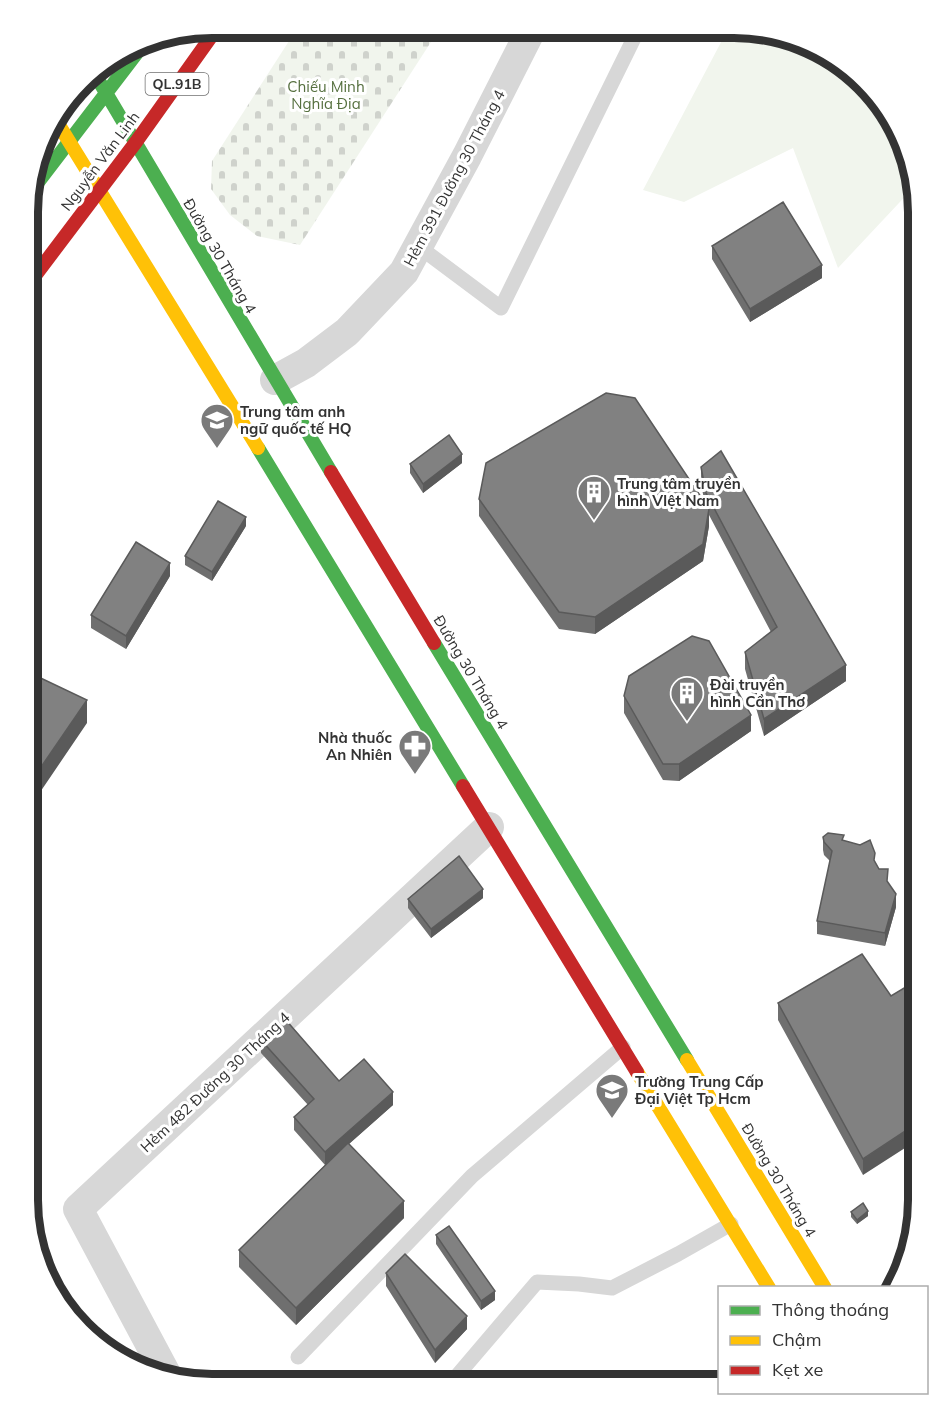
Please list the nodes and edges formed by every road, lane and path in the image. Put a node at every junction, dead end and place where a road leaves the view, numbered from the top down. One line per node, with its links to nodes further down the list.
1 (211, 38): 9 (main road, Nguyễn Văn Linh / QL.91B)
2 (527, 38): 12 (street, Hẻm 391 Đường 30 Tháng 4)
3 (634, 38): 12 (lane)
4 (134, 55): 6 (main road, QL.91B)
5 (98, 80): 6 (main road, Đường 30 Tháng 4)
6 (106, 93): 8 (main road, QL.91B); 9 (main road, Đường 30 Tháng 4)
7 (60, 127): 8 (main road)
8 (69, 140): 10 (main road, QL.91B); 11 (main road)
9 (136, 142): 11 (main road, Nguyễn Văn Linh / QL.91B); 14 (main road, Đường 30 Tháng 4)
10 (41, 178)
11 (100, 189): 13 (main road, Nguyễn Văn Linh / QL.91B); 15 (main road)
12 (418, 246): 14 (street, Hẻm 391 Đường 30 Tháng 4)
13 (38, 272)
14 (275, 380): 19 (main road, Đường 30 Tháng 4)
15 (493, 824): 16 (main road); 21 (street, Hẻm 482 Đường 30 Tháng 4)
16 (623, 1047): 17 (main road); 20 (lane)
17 (730, 1224): 18 (main road); 22 (lane)
18 (768, 1286)
19 (824, 1286)
20 (298, 1357)
21 (163, 1367)
22 (459, 1374)

